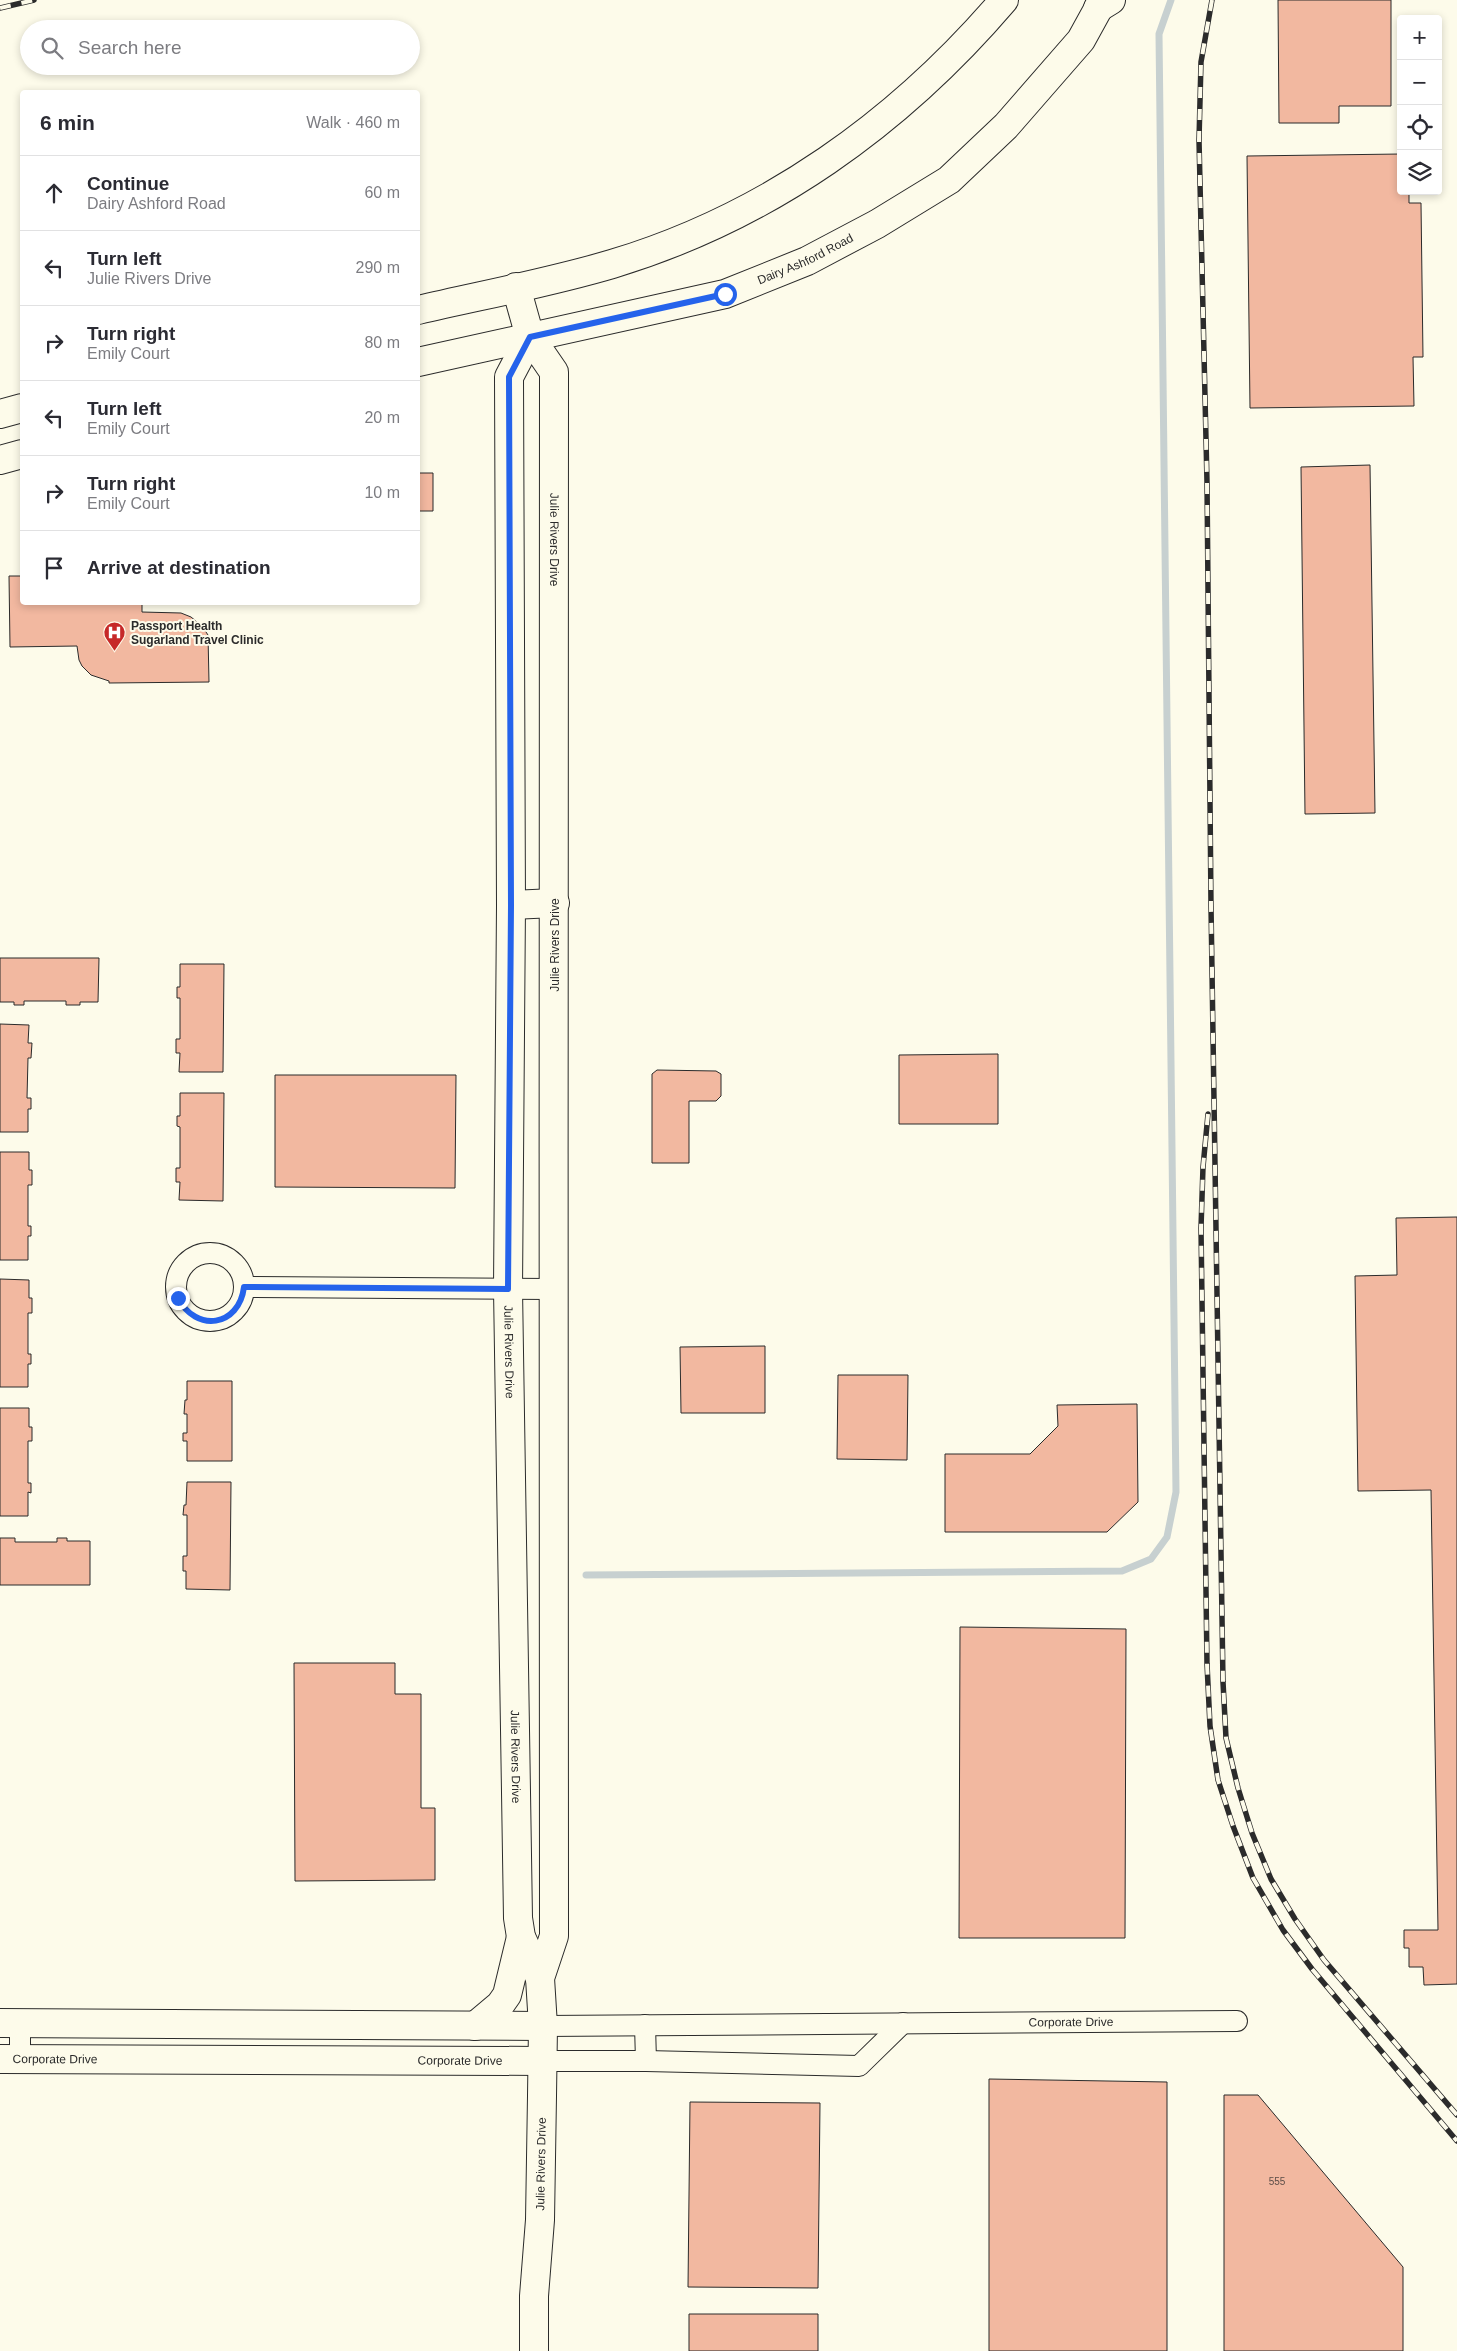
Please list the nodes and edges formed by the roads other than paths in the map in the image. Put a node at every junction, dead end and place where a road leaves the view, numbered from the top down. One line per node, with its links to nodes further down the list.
1 (1004, 0): 3 (street)
2 (1104, 3): 5 (street, Dairy Ashford Road)
3 (516, 288): 4 (street); 5 (street, Julie Rivers Drive)
4 (420, 310)
5 (530, 337): 6 (street, Dairy Ashford Road); 11 (street, Julie Rivers Drive); 12 (street, Julie Rivers Drive)
6 (420, 362)
7 (20, 409): 8 (street)
8 (0, 414)
9 (20, 455): 10 (street)
10 (0, 460)
11 (555, 902): 12 (street); 15 (street, Julie Rivers Drive)
12 (511, 905): 14 (street, Julie Rivers Drive)
13 (244, 1287): 14 (street)
14 (508, 1289): 15 (street); 16 (street, Julie Rivers Drive)
15 (553, 1289): 17 (street, Julie Rivers Drive)
16 (512, 1486): 17 (street); 18 (street, Julie Rivers Drive)
17 (552, 1494): 19 (street, Julie Rivers Drive)
18 (522, 1937): 19 (street, Julie Rivers Drive); 24 (street)
19 (540, 1978): 25 (street, Julie Rivers Drive)
20 (1237, 2021): 22 (street, Corporate Drive)
21 (10, 2023): 24 (street, Corporate Drive); 26 (street)
22 (903, 2023): 23 (street, Corporate Drive); 27 (street, Corporate Drive)
23 (645, 2025): 25 (street, Corporate Drive); 27 (street)
24 (476, 2026): 25 (street, Corporate Drive)
25 (542, 2026): 28 (street, Julie Rivers Drive)
26 (10, 2059): 28 (street, Corporate Drive)
27 (646, 2061): 28 (street, Corporate Drive)
28 (542, 2062): 29 (street, Julie Rivers Drive)
29 (534, 2351)

